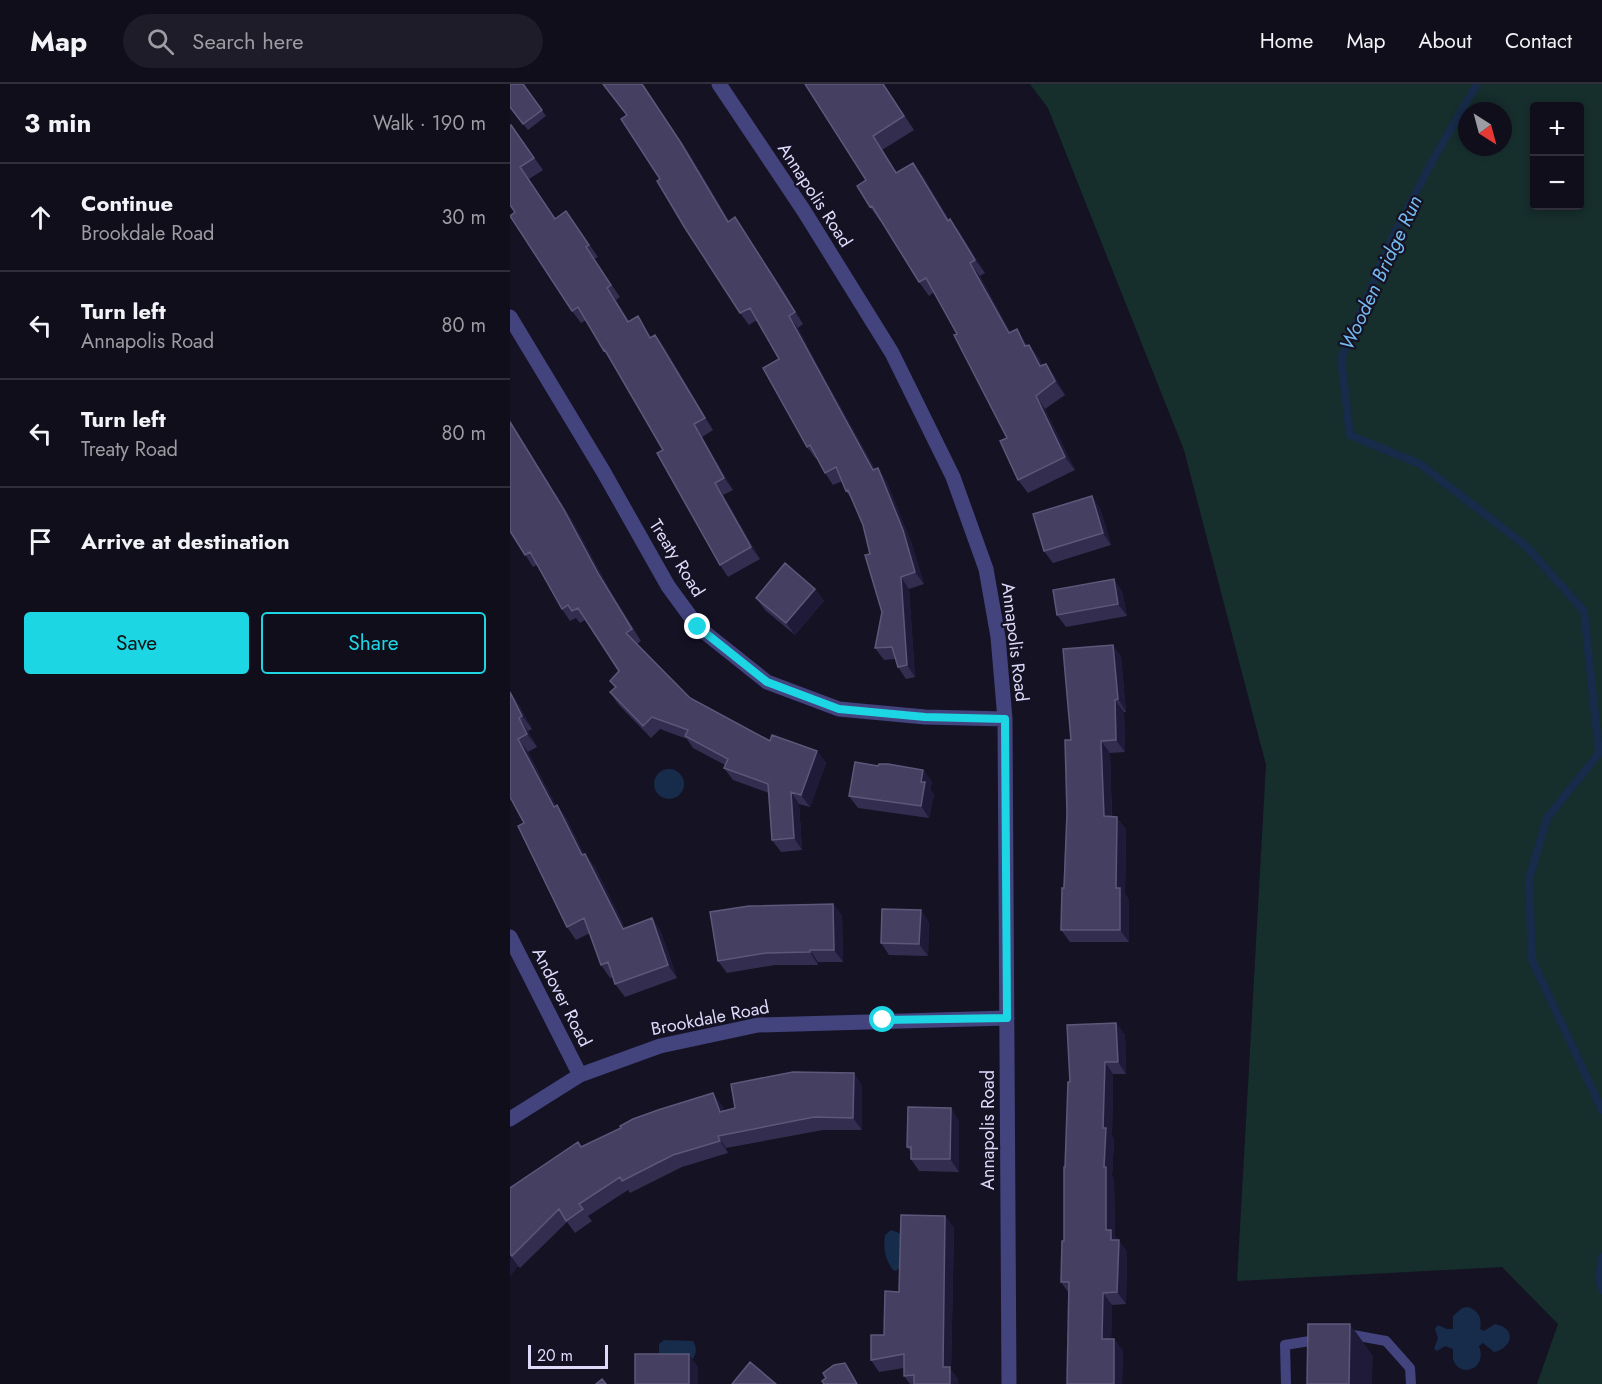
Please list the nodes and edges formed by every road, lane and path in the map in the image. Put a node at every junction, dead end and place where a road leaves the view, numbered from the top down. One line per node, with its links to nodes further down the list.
1 (718, 84): 3 (street, Annapolis Road)
2 (510, 317): 3 (street, Treaty Road)
3 (1005, 719): 5 (street, Annapolis Road)
4 (510, 937): 6 (street, Andover Road)
5 (1007, 1018): 6 (street, Brookdale Road); 8 (street, Annapolis Road)
6 (580, 1075): 7 (street, Brookdale Road)
7 (510, 1119)
8 (1009, 1384)
9 (1286, 1384): 10 (lane)
10 (1410, 1384)

